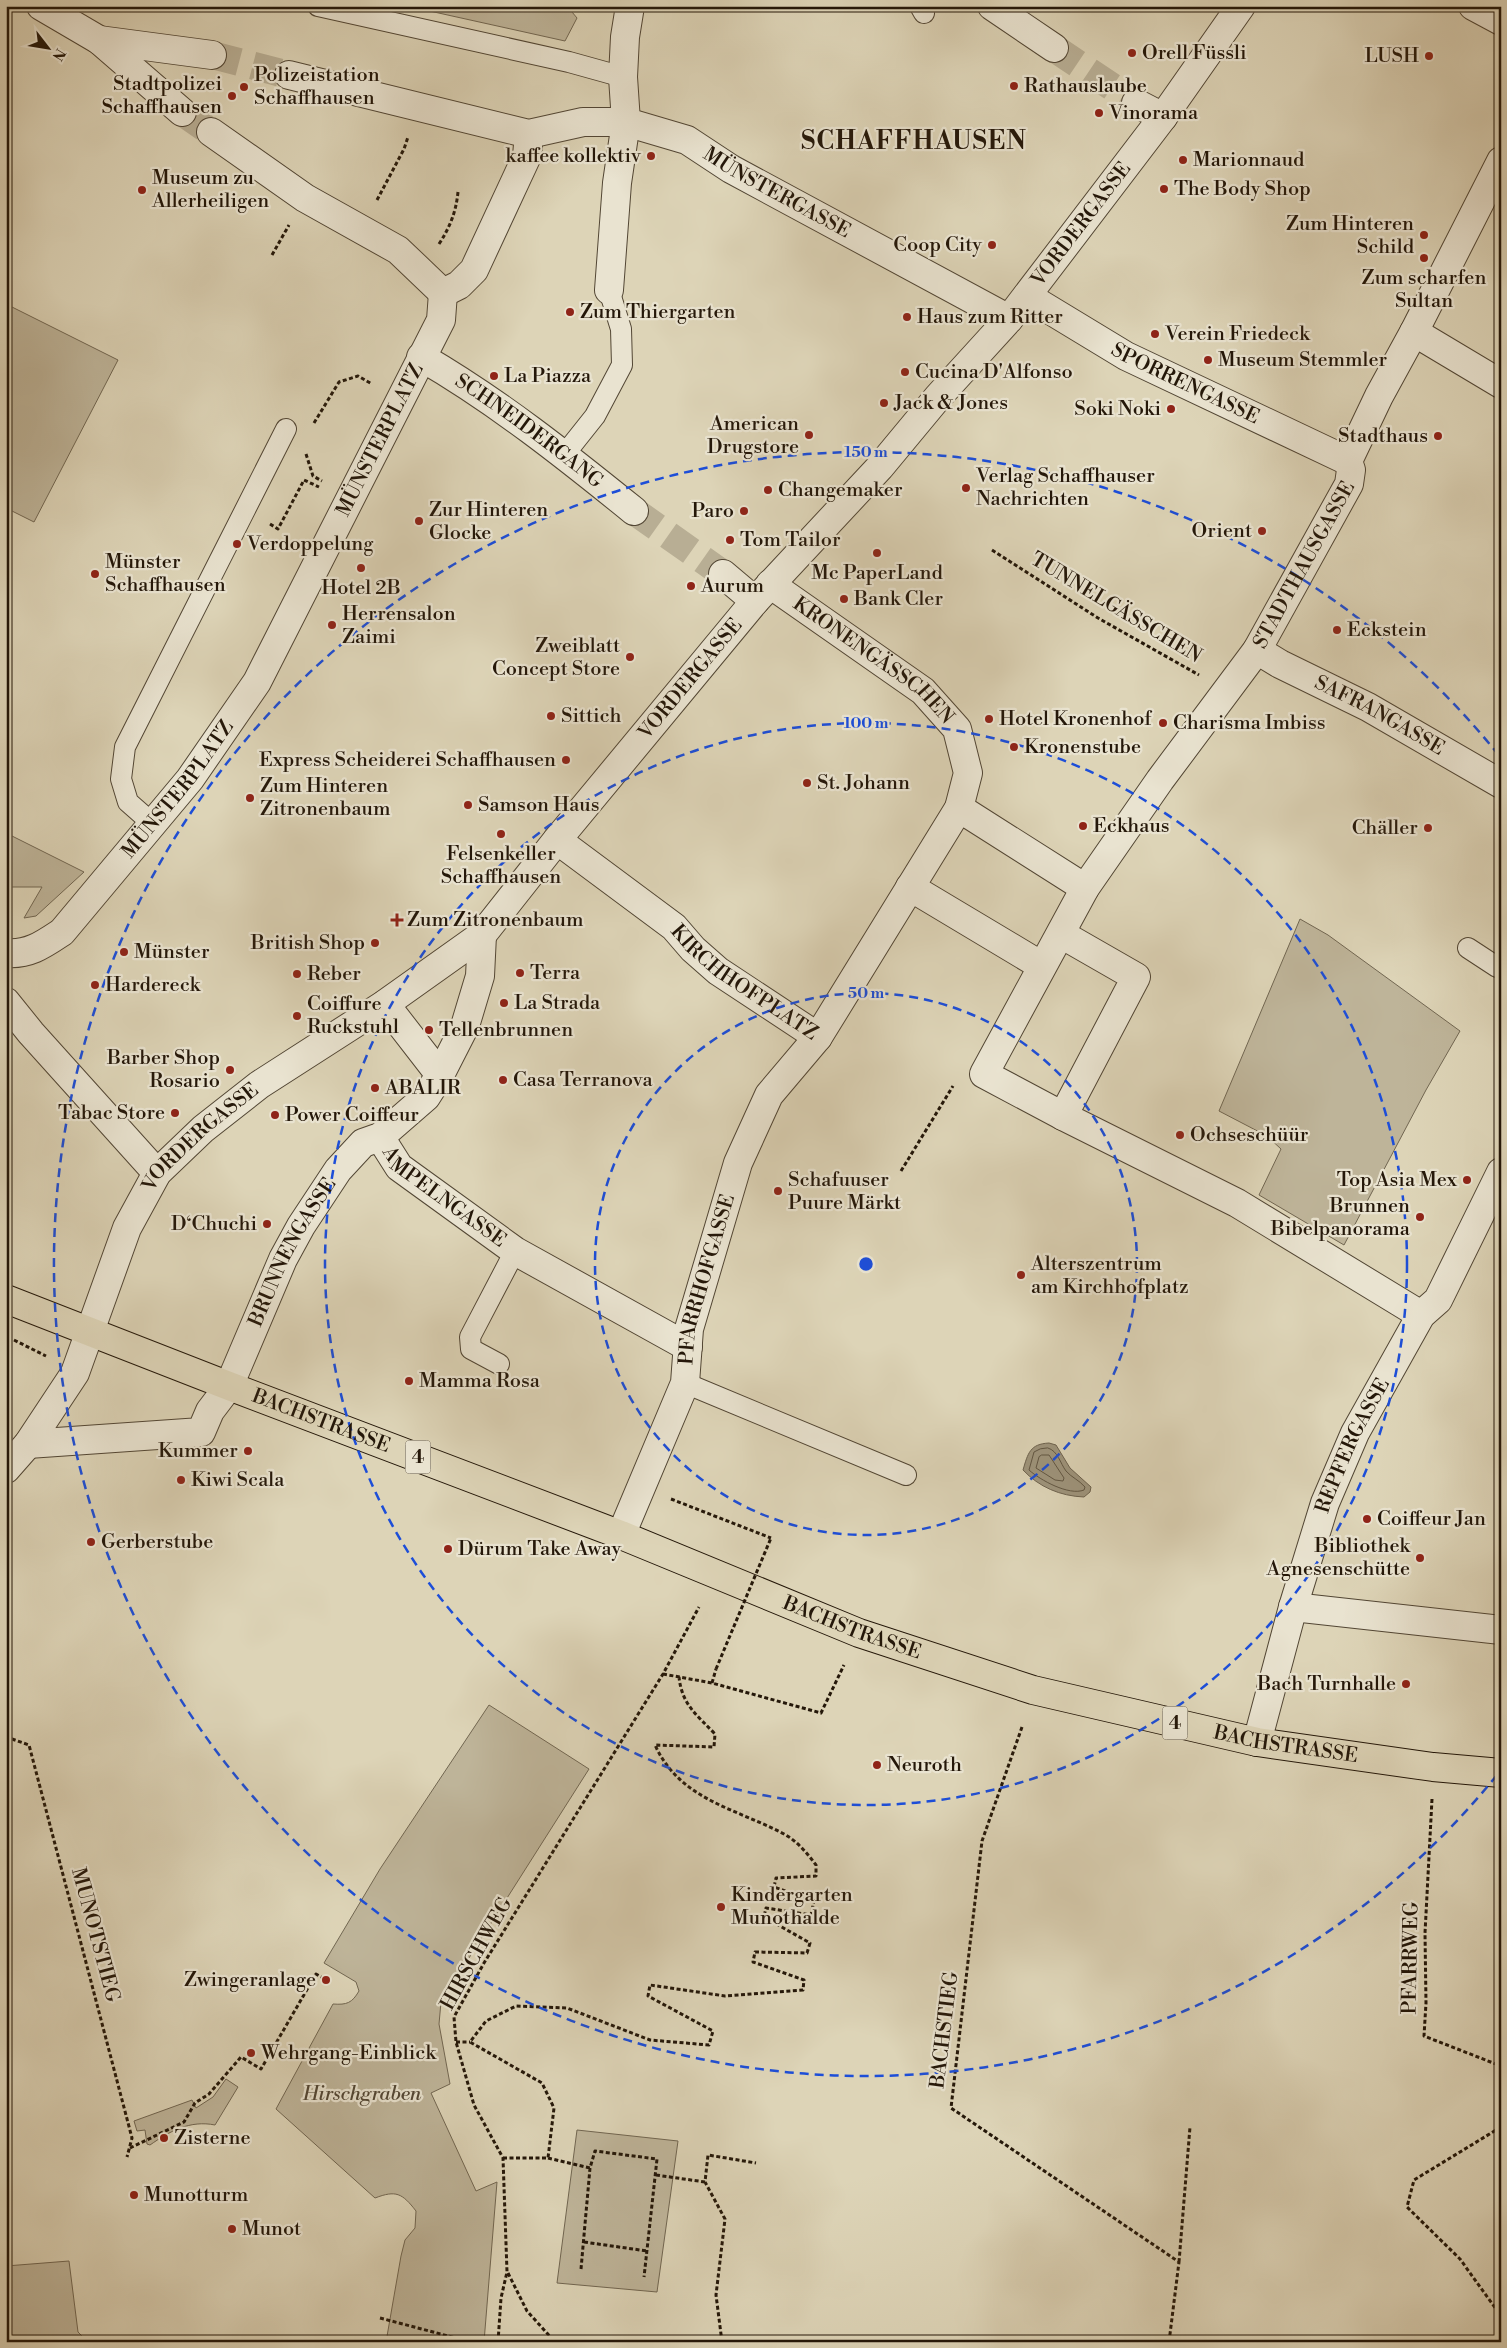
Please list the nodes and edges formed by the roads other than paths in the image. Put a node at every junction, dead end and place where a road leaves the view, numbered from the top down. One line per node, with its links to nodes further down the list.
1 (41, 6): 8 (street)
2 (318, 6): 12 (lane)
3 (630, 6): 12 (street)
4 (992, 6): 9 (street)
5 (1241, 6): 15 (street, VORDERGASSE)
6 (1474, 6): 7 (street)
7 (1501, 21)
8 (99, 40): 10 (street); 14 (street)
9 (1054, 48)
10 (212, 55)
11 (289, 75): 18 (street)
12 (623, 77): 16 (street)
13 (1136, 103): 15 (street)
14 (182, 112)
15 (1163, 117): 22 (street, VORDERGASSE)
16 (626, 122): 18 (street, MÜNSTERGASSE); 20 (street); 23 (street, MÜNSTERGASSE)
17 (211, 132): 21 (street)
18 (529, 134): 21 (street)
19 (1501, 161): 24 (street, STADTHAUSGASSE)
20 (609, 290): 28 (lane)
21 (443, 293): 25 (street, MÜNSTERPLATZ)
22 (1027, 296): 23 (street, VORDERGASSE); 29 (street, SPORRENGASSE)
23 (1009, 319): 32 (street, VORDERGASSE)
24 (1414, 332): 26 (street); 29 (street, STADTHAUSGASSE)
25 (421, 357): 28 (street, SCHNEIDERGANG); 36 (street, MÜNSTERPLATZ)
26 (1501, 384)
27 (286, 429): 36 (lane)
28 (564, 455): 30 (street, SCHNEIDERGANG)
29 (1348, 461): 33 (street, STADTHAUSGASSE)
30 (634, 512)
31 (723, 574): 32 (street)
32 (762, 592): 35 (street, KRONENGÄSSCHEN); 37 (street, VORDERGASSE)
33 (1257, 650): 34 (street, SAFRANGASSE); 39 (street, STADTHAUSGASSE)
34 (1501, 784)
35 (959, 808): 38 (street, KIRCHHOFPLATZ); 39 (street)
36 (153, 824): 43 (street, MÜNSTERPLATZ)
37 (557, 840): 41 (street, VORDERGASSE); 48 (street, KIRCHHOFPLATZ)
38 (910, 887): 44 (street); 48 (street, KIRCHHOFPLATZ)
39 (1086, 888): 40 (street)
40 (1061, 934): 44 (street); 50 (street)
41 (482, 935): 47 (street, VORDERGASSE); 49 (street)
42 (1468, 948): 45 (lane)
43 (6, 953)
44 (1042, 966): 50 (street)
45 (1501, 966)
46 (6, 1002): 53 (street)
47 (385, 1004): 49 (street); 53 (street, VORDERGASSE)
48 (818, 1037): 58 (street, PFARRHOFGASSE)
49 (440, 1075): 51 (street)
50 (1063, 1116): 56 (street)
51 (380, 1137): 54 (street, AMPELNGASSE); 61 (street, BRUNNENGASSE)
52 (1501, 1172): 56 (street, REPFERGASSE)
53 (157, 1173): 57 (street, VORDERGASSE)
54 (515, 1251): 58 (street, AMPELNGASSE); 59 (lane, AMPELNGASSE)
55 (6, 1299): 57 (main road, BACHSTRASSE / 4)
56 (1421, 1316): 66 (street, REPFERGASSE)
57 (91, 1332): 61 (main road, BACHSTRASSE / 4); 62 (street, VORDERGASSE)
58 (688, 1347): 60 (street, PFARRHOFGASSE)
59 (499, 1364)
60 (685, 1383): 64 (lane); 65 (street, PFARRHOFGASSE)
61 (229, 1386): 62 (street, BACHSTRASSE); 65 (main road, BACHSTRASSE / 4)
62 (28, 1444): 63 (street, VORDERGASSE)
63 (6, 1469)
64 (906, 1475)
65 (621, 1535): 68 (main road, BACHSTRASSE / 4)
66 (1294, 1606): 67 (street); 68 (street, REPFERGASSE)
67 (1501, 1630)
68 (1257, 1742): 69 (main road, BACHSTRASSE / 4)
69 (1501, 1773)

